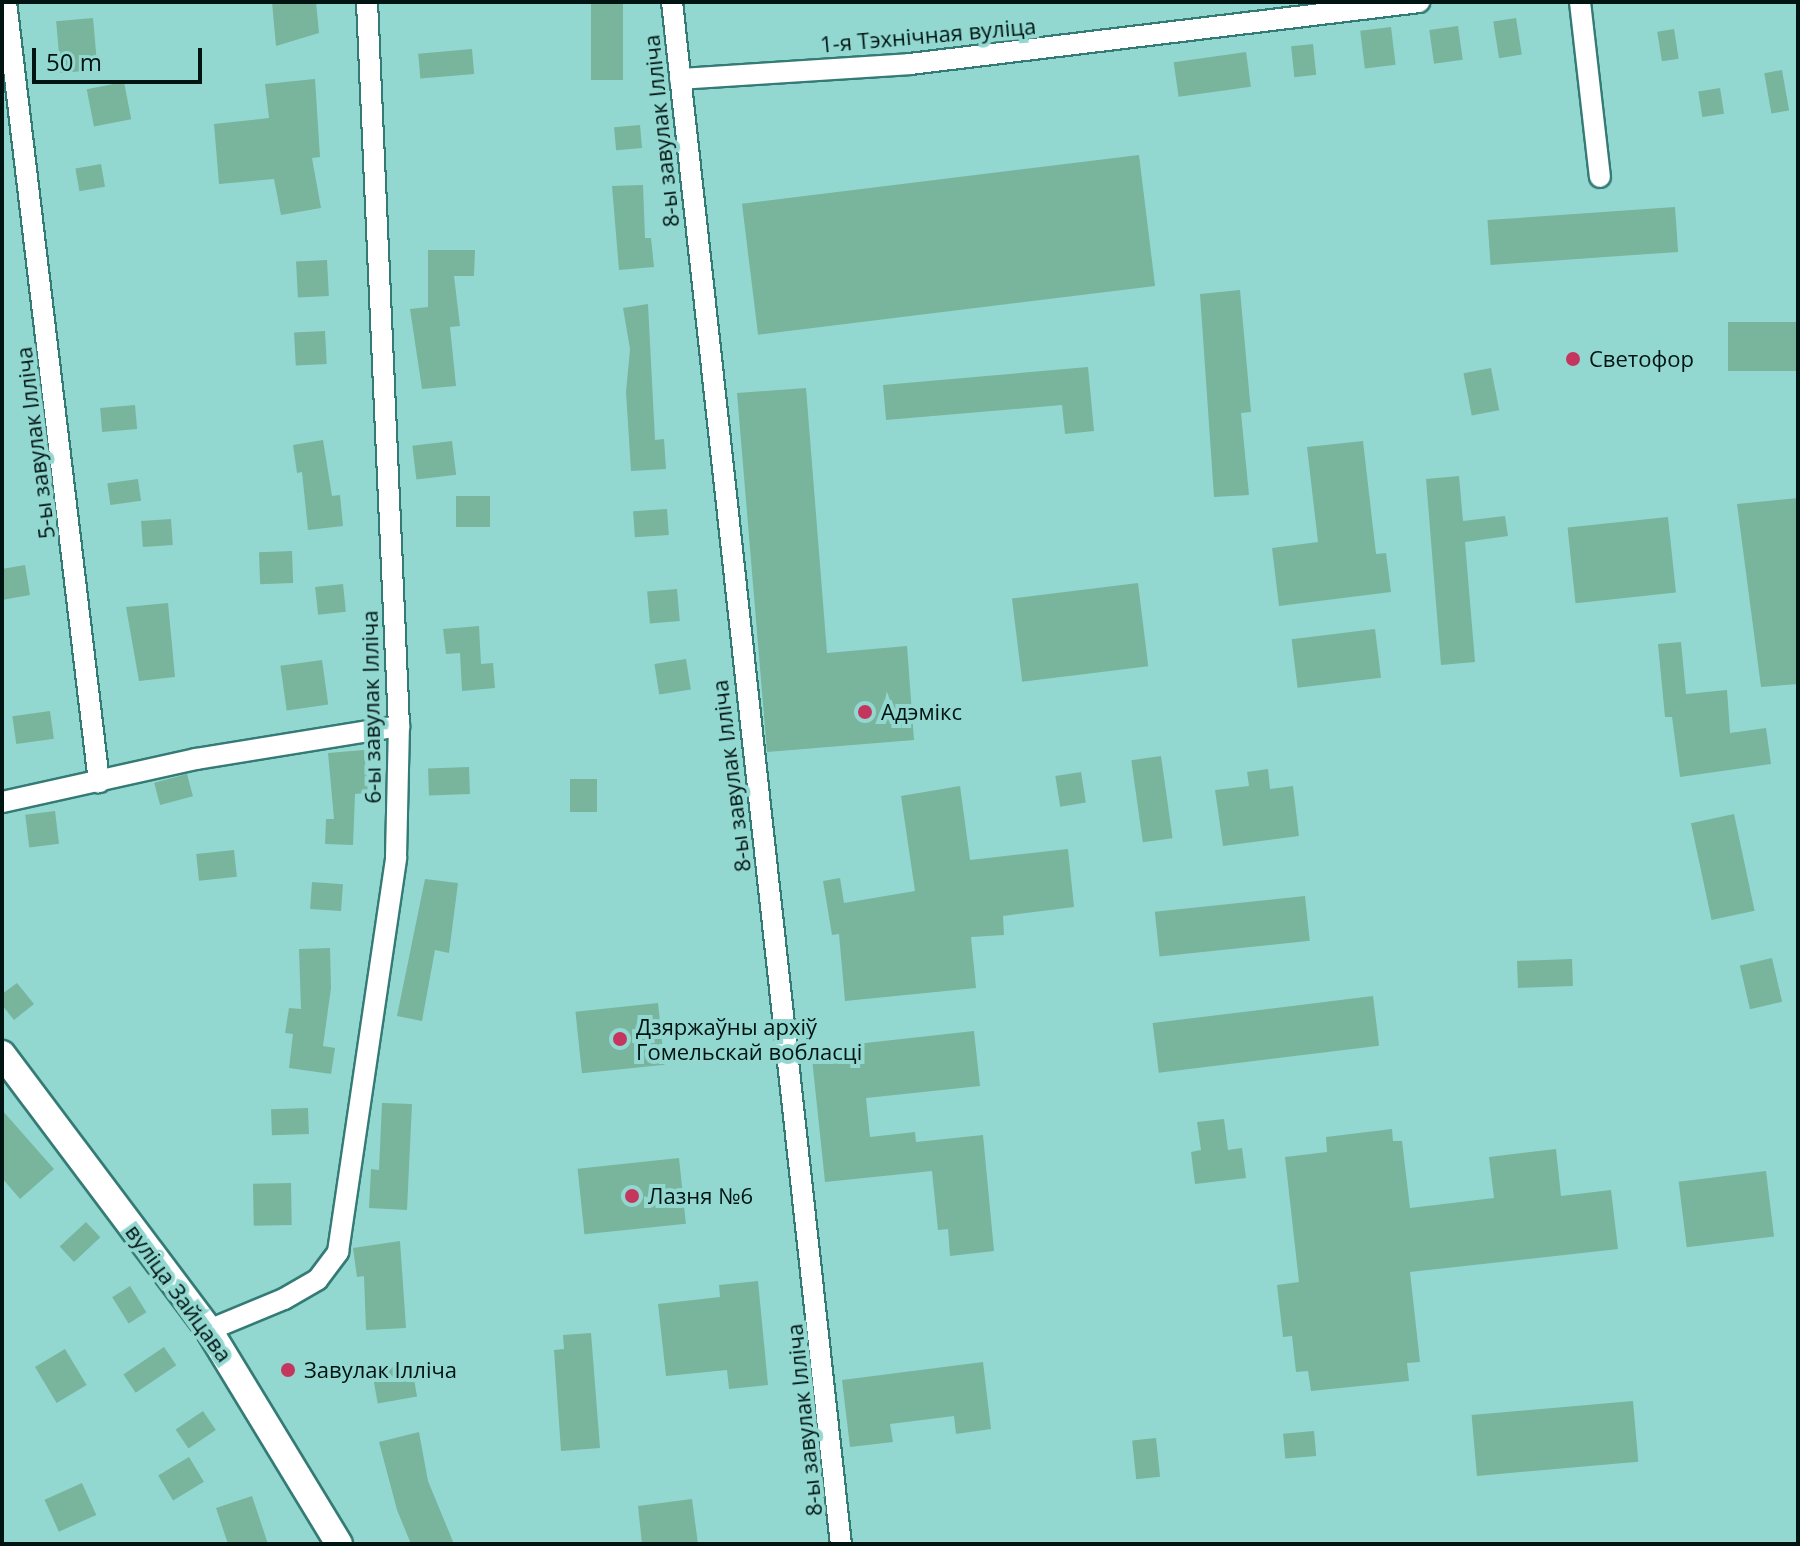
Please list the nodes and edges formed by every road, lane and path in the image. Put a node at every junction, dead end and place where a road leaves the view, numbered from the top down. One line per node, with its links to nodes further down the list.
1 (6, 2): 9 (street, 5-ы завулак Ілліча)
2 (367, 2): 8 (street, 6-ы завулак Ілліча)
3 (672, 2): 6 (street, 8-ы завулак Ілліча)
4 (1419, 2): 6 (street, 1-я Тэхнічная вуліца)
5 (1580, 2): 7 (street)
6 (680, 79): 14 (street, 8-ы завулак Ілліча)
7 (1600, 177)
8 (399, 726): 9 (street); 12 (street, 6-ы завулак Ілліча)
9 (99, 782): 10 (street)
10 (2, 802)
11 (2, 1054): 12 (street, вуліца Зайцава)
12 (209, 1330): 13 (street, вуліца Зайцава)
13 (339, 1544)
14 (841, 1544)

